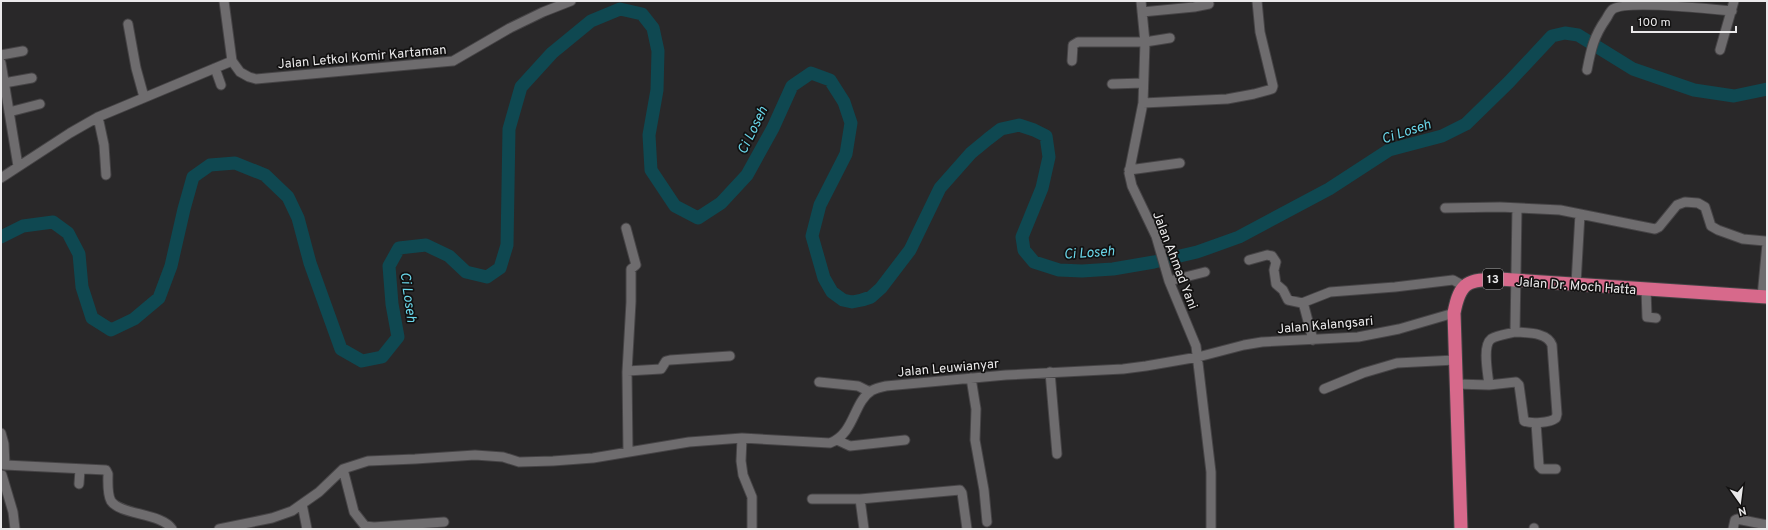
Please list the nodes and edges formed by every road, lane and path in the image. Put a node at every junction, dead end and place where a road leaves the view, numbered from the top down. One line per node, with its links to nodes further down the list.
1 (224, 1): 15 (street)
2 (571, 1): 15 (street, Jalan Letkol Komir Kartaman)
3 (1141, 1): 8 (street, Jalan Ahmad Yani)
4 (1257, 1): 26 (street)
5 (1734, 1): 7 (street)
6 (1209, 4): 8 (street)
7 (1732, 11): 12 (street); 19 (street)
8 (1142, 12): 11 (street, Jalan Ahmad Yani)
9 (128, 24): 25 (street)
10 (1170, 38): 11 (street)
11 (1145, 42): 16 (street); 22 (street, Jalan Ahmad Yani)
12 (1720, 50)
13 (23, 51): 14 (street)
14 (1, 55)
15 (232, 61): 18 (street)
16 (1072, 61)
17 (1, 63): 21 (street)
18 (215, 68): 24 (street); 25 (street)
19 (1587, 70)
20 (32, 78): 21 (street)
21 (4, 83): 28 (street)
22 (1143, 83): 23 (street); 26 (street, Jalan Ahmad Yani)
23 (1112, 84)
24 (221, 85)
25 (144, 97): 29 (street)
26 (1143, 103): 32 (street, Jalan Ahmad Yani)
27 (40, 104): 28 (street)
28 (9, 112): 31 (street)
29 (98, 117): 31 (street); 33 (street)
30 (1180, 163): 32 (street)
31 (18, 166): 34 (street)
32 (1129, 170): 42 (street, Jalan Ahmad Yani)
33 (106, 175)
34 (1, 178)
35 (1445, 208): 36 (street)
36 (1517, 208): 37 (street); 41 (street)
37 (1580, 214): 43 (street); 46 (street)
38 (626, 228): 55 (street)
39 (1249, 260): 47 (street)
40 (1205, 272): 42 (street)
41 (1517, 280): 43 (highway, Jalan Dr. Moch Hatta / 13); 44 (highway, Jalan Dr. Moch Hatta / 13); 50 (street)
42 (1169, 281): 53 (street, Jalan Ahmad Yani)
43 (1576, 284): 45 (highway, Jalan Dr. Moch Hatta / 13)
44 (1464, 286): 47 (street); 48 (highway, 13)
45 (1646, 289): 46 (highway, Jalan Dr. Moch Hatta / 13); 49 (street)
46 (1764, 297)
47 (1302, 303): 51 (street)
48 (1454, 313): 51 (street, Jalan Kalangsari); 54 (highway, 13)
49 (1656, 318)
50 (1515, 332): 60 (street); 63 (street)
51 (1313, 340): 53 (street, Jalan Kalangsari)
52 (730, 356): 55 (street)
53 (1198, 357): 56 (street, Jalan Leuwianyar); 89 (street, Jalan Ahmad Yani)
54 (1456, 360): 59 (highway, 13); 61 (street)
55 (627, 371): 68 (street)
56 (1050, 372): 57 (street, Jalan Leuwianyar); 69 (street)
57 (971, 378): 62 (street, Jalan Leuwianyar); 79 (street)
58 (819, 382): 62 (street)
59 (1456, 384): 60 (street); 90 (highway, 13)
60 (1489, 385): 63 (street)
61 (1324, 389)
62 (870, 392): 66 (street)
63 (1536, 422): 72 (street)
64 (1, 433): 70 (street)
65 (742, 438): 66 (street); 68 (street); 86 (street)
66 (837, 440): 67 (street)
67 (905, 440)
68 (628, 452): 71 (street)
69 (1057, 454)
70 (80, 469): 74 (street); 83 (street)
71 (343, 469): 77 (street); 78 (street)
72 (1556, 469)
73 (2, 476): 82 (street)
74 (79, 484)
75 (812, 499): 76 (street)
76 (860, 499): 87 (street); 88 (street)
77 (302, 504): 81 (street); 85 (street)
78 (444, 522)
79 (987, 522)
80 (1767, 525): 91 (street)
81 (244, 527): 84 (street)
82 (15, 529)
83 (172, 529)
84 (219, 529)
85 (307, 529)
86 (752, 529)
87 (864, 529)
88 (967, 529)
89 (1211, 529)
90 (1461, 529)
91 (1733, 529)

